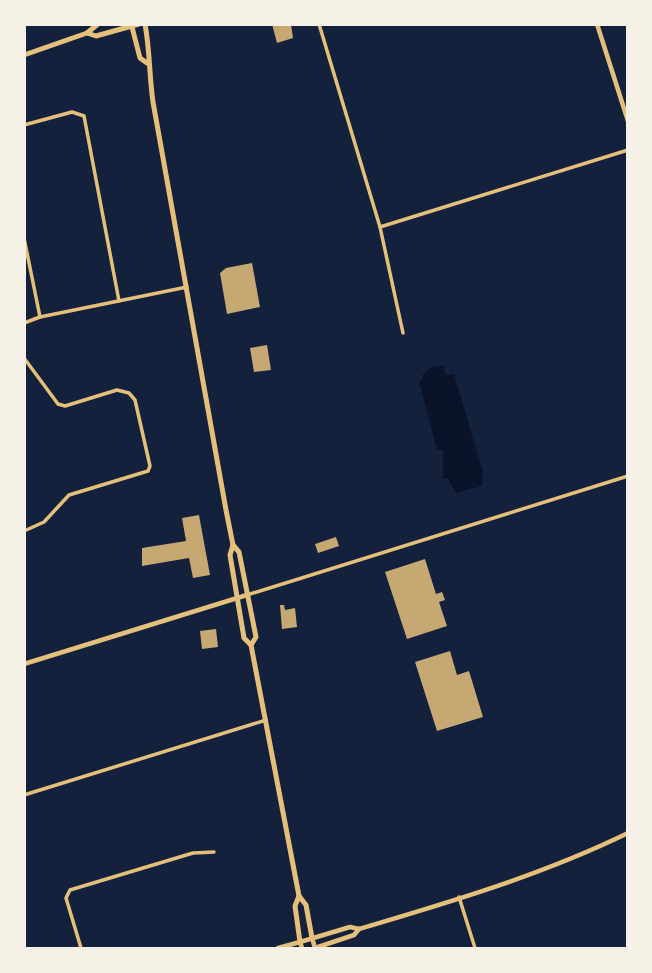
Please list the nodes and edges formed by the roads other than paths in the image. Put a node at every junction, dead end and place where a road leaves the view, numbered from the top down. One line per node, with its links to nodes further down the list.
1 (98, 24): 7 (main road)
2 (139, 24): 6 (main road)
3 (145, 24): 9 (main road)
4 (318, 24): 13 (street)
5 (597, 24): 10 (street)
6 (132, 26): 7 (main road); 9 (main road)
7 (87, 33): 8 (main road)
8 (24, 55)
9 (147, 63): 15 (main road)
10 (628, 121)
11 (24, 125): 16 (street)
12 (628, 150): 13 (street)
13 (380, 227): 19 (street)
14 (24, 238): 17 (street)
15 (187, 287): 16 (street); 23 (main road)
16 (119, 301): 17 (street)
17 (40, 317): 18 (street)
18 (24, 323)
19 (403, 333)
20 (24, 358): 22 (street)
21 (628, 475): 24 (street)
22 (24, 531)
23 (233, 545): 24 (main road); 25 (main road)
24 (247, 596): 25 (street); 26 (main road)
25 (237, 598): 26 (main road); 27 (street)
26 (251, 646): 28 (main road)
27 (24, 664)
28 (266, 720): 29 (street); 32 (main road)
29 (24, 795)
30 (628, 833): 33 (street)
31 (214, 852): 37 (street)
32 (299, 896): 35 (main road); 36 (main road)
33 (459, 897): 34 (street); 40 (street)
34 (359, 929): 35 (street); 39 (street)
35 (313, 938): 36 (street); 39 (street)
36 (301, 945): 38 (street)
37 (81, 948)
38 (278, 948)
39 (314, 948)
40 (475, 948)

